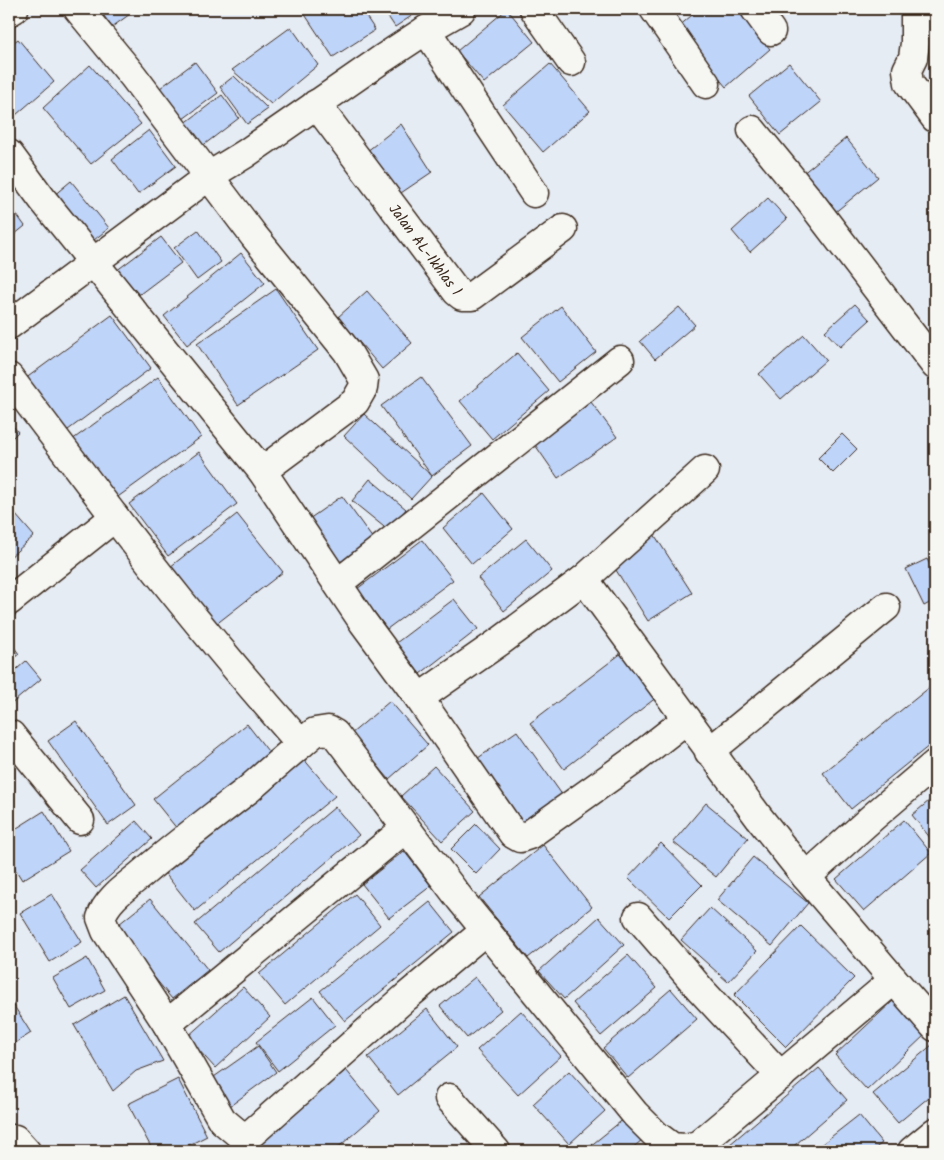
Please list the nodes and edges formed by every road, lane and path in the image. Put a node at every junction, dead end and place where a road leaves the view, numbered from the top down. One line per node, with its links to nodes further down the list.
1 (14, 9): 8 (street)
2 (78, 9): 17 (street)
3 (461, 9): 9 (street)
4 (534, 9): 11 (street)
5 (654, 9): 12 (street)
6 (755, 9): 10 (street)
7 (915, 9): 14 (street)
8 (9, 12)
9 (426, 30): 13 (street); 18 (street)
10 (771, 31)
11 (571, 62)
12 (706, 84)
13 (316, 104): 17 (street); 19 (street, Jalan AL-Ikhlas l)
14 (935, 118)
15 (752, 130): 23 (street)
16 (9, 154): 20 (street)
17 (209, 176): 20 (street); 26 (street)
18 (534, 193)
19 (563, 229)
20 (94, 262): 21 (street); 26 (street)
21 (9, 325)
22 (620, 360): 29 (street)
23 (935, 366)
24 (9, 377): 27 (street)
25 (705, 470): 28 (street)
26 (262, 471): 29 (street)
27 (115, 517): 30 (street); 35 (street)
28 (584, 579): 32 (street); 33 (street)
29 (338, 583): 32 (street)
30 (9, 601)
31 (886, 607): 36 (street)
32 (419, 698): 33 (street)
33 (687, 719): 36 (street)
34 (9, 737): 38 (street)
35 (301, 744): 39 (street); 44 (street)
36 (710, 752): 40 (street)
37 (935, 764): 40 (street)
38 (80, 820)
39 (406, 828): 42 (street); 44 (street)
40 (806, 877): 43 (street)
41 (638, 917): 46 (street)
42 (486, 930): 44 (street); 46 (street)
43 (894, 980): 45 (street); 46 (street)
44 (167, 1024)
45 (935, 1027)
46 (781, 1076)
47 (449, 1098): 51 (street)
48 (935, 1132): 52 (street)
49 (9, 1139): 50 (street)
50 (26, 1151)
51 (496, 1151)
52 (912, 1151)

